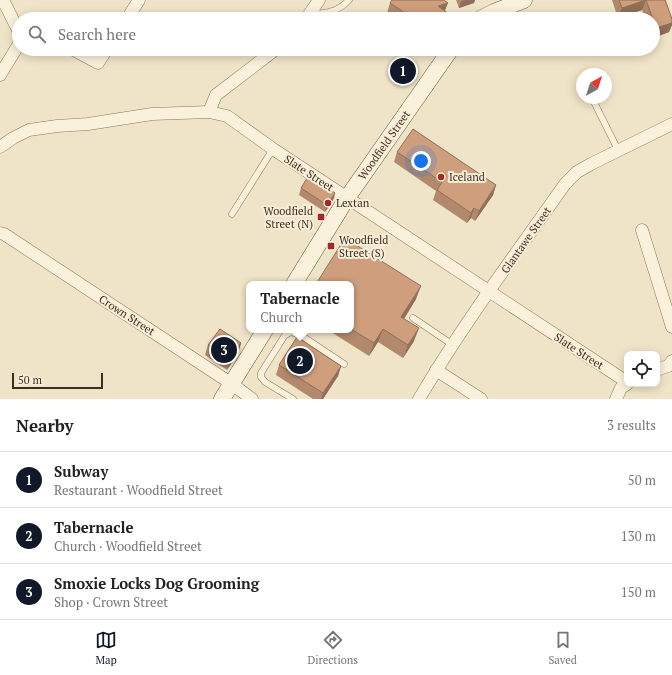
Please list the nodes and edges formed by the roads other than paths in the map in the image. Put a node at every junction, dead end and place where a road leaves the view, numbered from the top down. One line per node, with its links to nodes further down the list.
1 (3, 0): 10 (street)
2 (139, 0): 6 (street)
3 (319, 0): 7 (street)
4 (349, 0): 8 (lane)
5 (524, 0): 9 (main road)
6 (131, 12)
7 (311, 12)
8 (330, 12)
9 (494, 12)
10 (12, 18)
11 (12, 55): 16 (street)
12 (85, 56): 13 (street)
13 (102, 56)
14 (267, 56): 18 (street)
15 (446, 56): 23 (main road, Woodfield Street)
16 (0, 74)
17 (595, 104): 22 (lane)
18 (209, 112): 20 (street, Slate Street); 21 (street, Slate Street)
19 (672, 124): 22 (street, Glantawe Street)
20 (0, 147)
21 (273, 149): 23 (street, Slate Street); 24 (lane)
22 (618, 150): 28 (street, Glantawe Street)
23 (347, 198): 27 (main road, Woodfield Street); 28 (street, Slate Street)
24 (232, 214)
25 (642, 230): 30 (street)
26 (0, 233): 40 (street, Crown Street)
27 (296, 281)
28 (489, 292): 34 (street, Glantawe Street); 39 (street, Slate Street)
29 (413, 318): 34 (lane)
30 (672, 328)
31 (263, 333): 40 (main road)
32 (289, 333): 44 (lane)
33 (294, 333): 36 (lane)
34 (453, 345): 38 (street, Glantawe Street)
35 (672, 361): 37 (street)
36 (344, 364)
37 (660, 369)
38 (436, 370): 45 (street, Glantawe Street); 46 (street)
39 (624, 381)
40 (232, 384): 42 (main road); 43 (street, Crown Street)
41 (624, 386): 47 (street)
42 (222, 399)
43 (252, 399)
44 (293, 399)
45 (419, 399)
46 (481, 399)
47 (616, 399)

